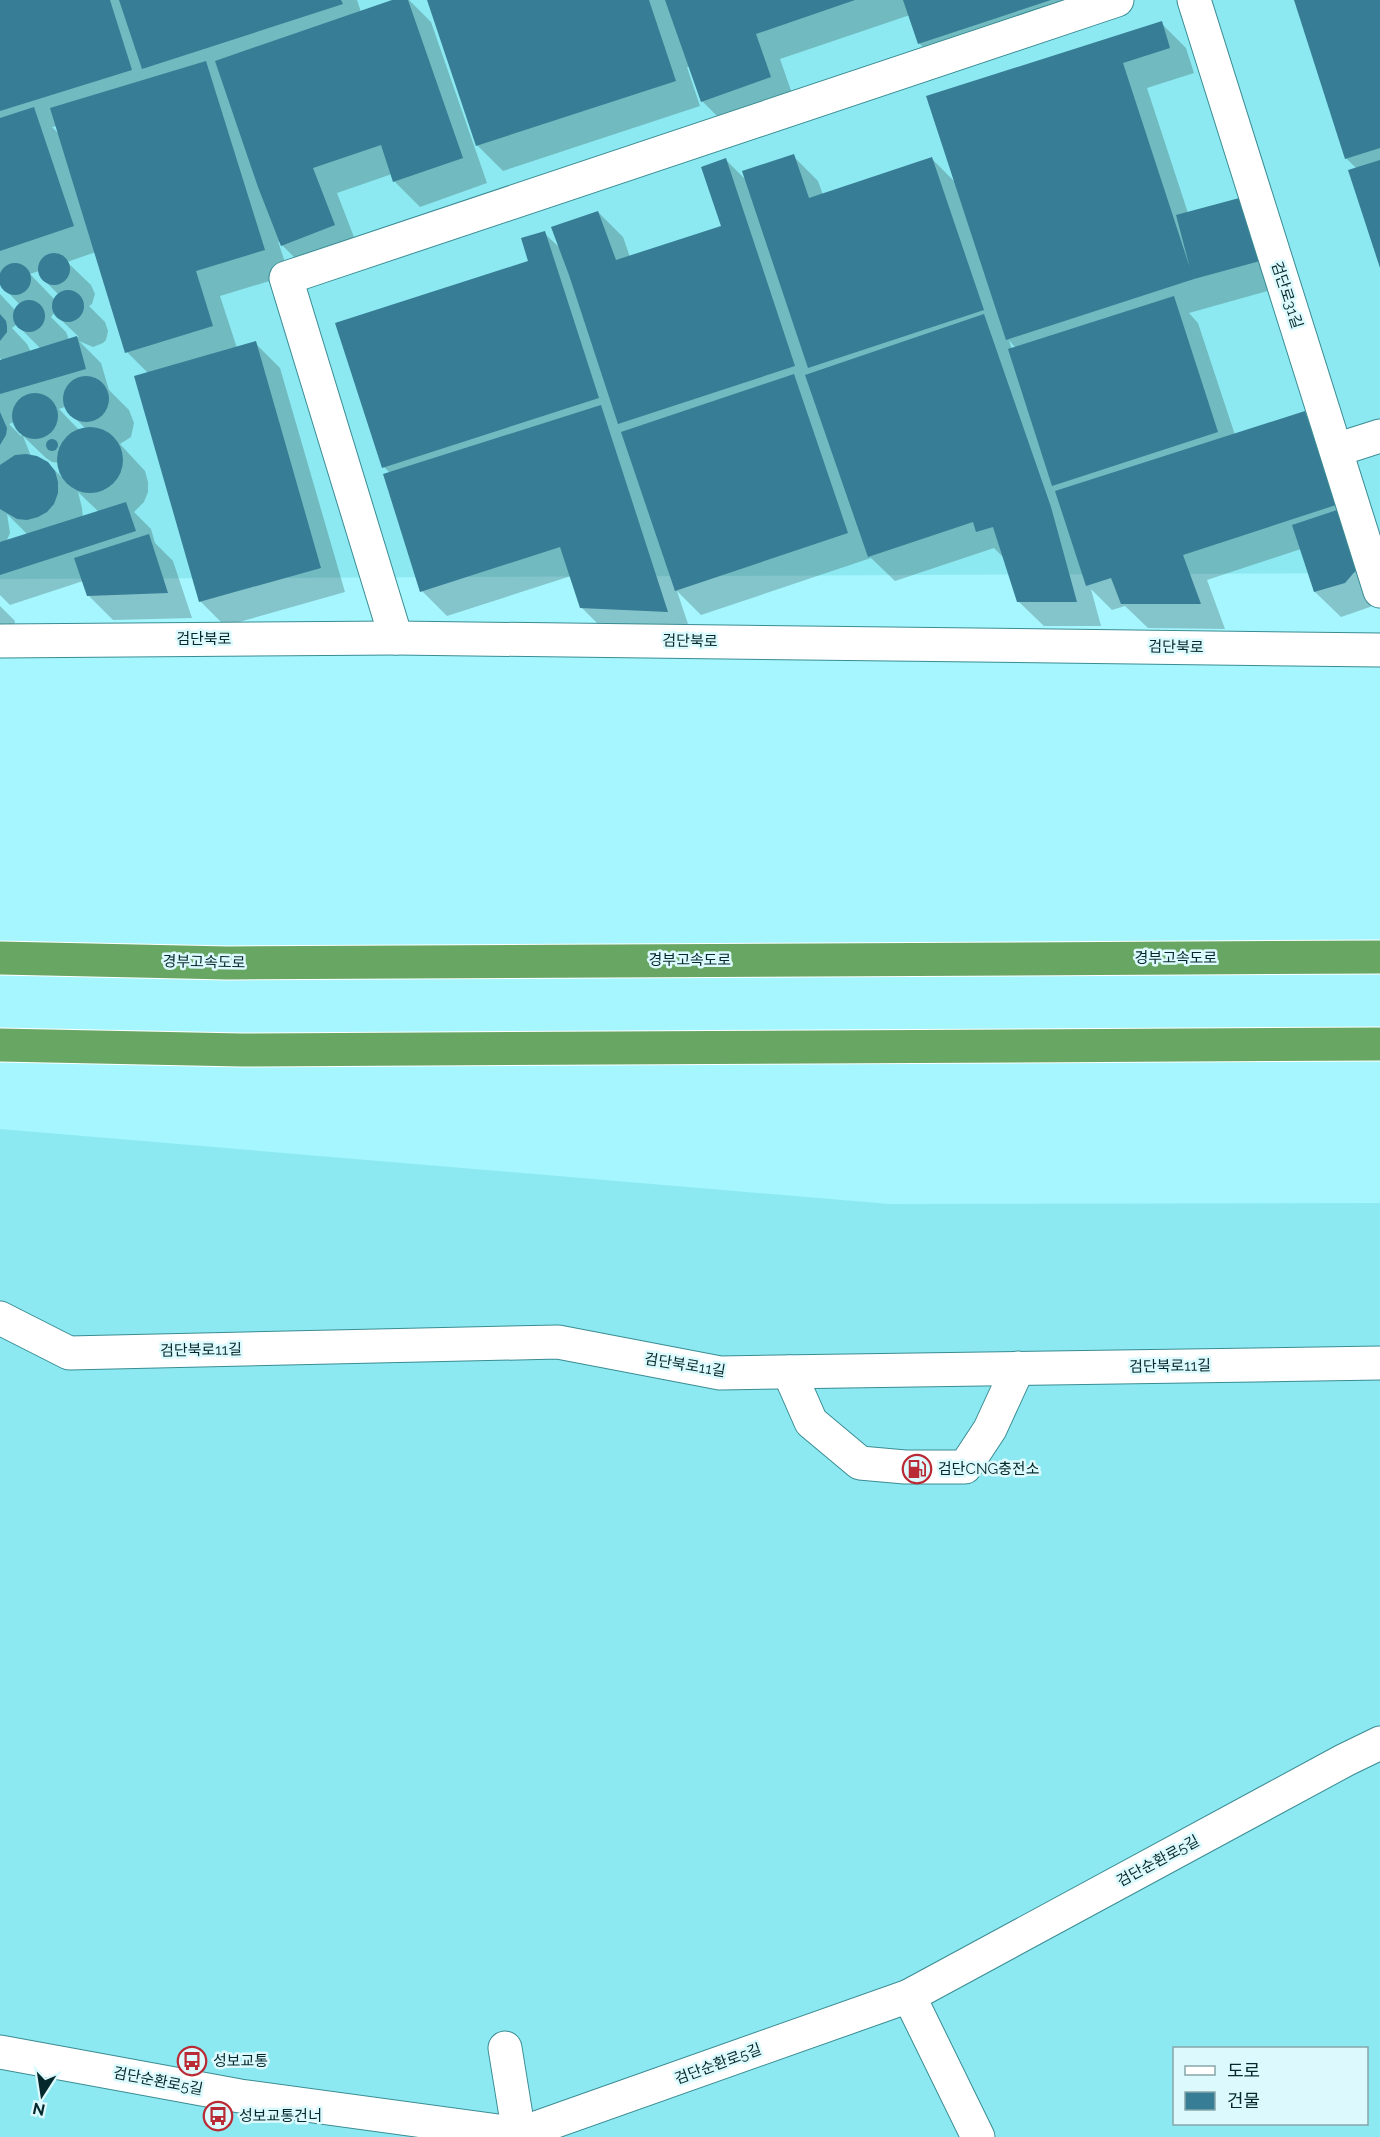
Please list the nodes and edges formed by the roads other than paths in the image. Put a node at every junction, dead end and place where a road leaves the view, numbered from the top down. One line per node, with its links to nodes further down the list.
1 (1118, 0): 6 (street)
2 (1194, 0): 4 (street, 검단로31길)
3 (1380, 436): 4 (street)
4 (1336, 450): 5 (street, 검단로31길)
5 (1380, 591)
6 (396, 638): 7 (street, 검단북로); 8 (street, 검단북로)
7 (0, 641)
8 (1380, 650)
9 (1380, 957): 10 (highway, 경부고속도로)
10 (0, 958)
11 (1380, 1044): 12 (highway)
12 (0, 1045)
13 (0, 1318): 16 (street, 검단북로11길)
14 (1380, 1363): 15 (street, 검단북로11길)
15 (1017, 1368): 16 (street, 검단북로11길); 16 (street)
16 (789, 1372)
17 (1380, 1743): 18 (street, 검단순환로5길)
18 (909, 1996): 21 (street, 검단순환로5길); 22 (street)
19 (506, 2048): 21 (street)
20 (0, 2052): 21 (street, 검단순환로5길)
21 (519, 2134)
22 (978, 2137)

